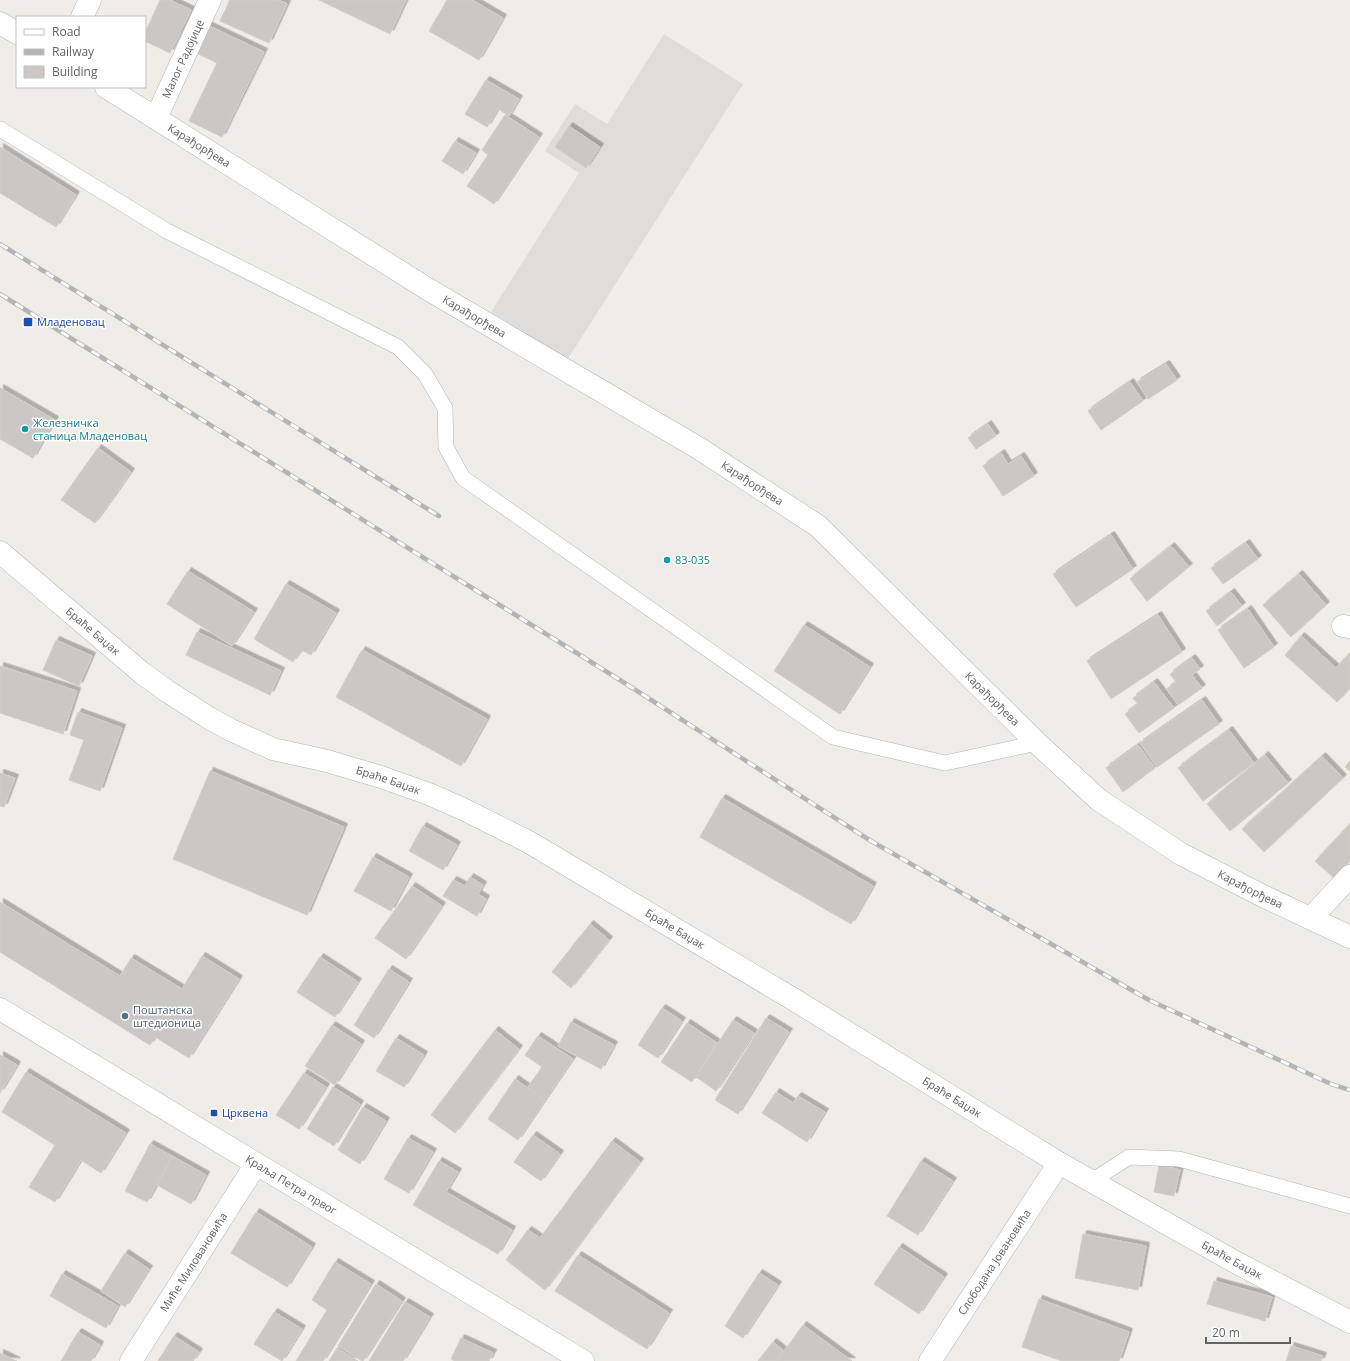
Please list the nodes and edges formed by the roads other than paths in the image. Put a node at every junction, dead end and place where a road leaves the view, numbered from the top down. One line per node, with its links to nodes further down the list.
1 (90, 0): 3 (street)
2 (210, 0): 7 (street, Малог Радојице)
3 (82, 16)
4 (0, 23): 5 (street)
5 (16, 32)
6 (108, 88): 7 (street, Карађорђева)
7 (156, 118): 10 (street, Карађорђева)
8 (0, 129): 10 (lane)
9 (0, 552): 15 (street, Браће Баџак)
10 (1037, 743): 12 (street, Карађорђева)
11 (1350, 876): 12 (street)
12 (1311, 918): 13 (street, Карађорђева)
13 (1350, 936)
14 (0, 1009): 16 (street, Краља Петра првог)
15 (1059, 1163): 17 (street, Браће Баџак); 22 (street, Слободана Јовановића)
16 (256, 1164): 20 (street, Миће Миловановића); 21 (street, Краља Петра првог)
17 (1092, 1182): 18 (lane); 19 (street, Браће Баџак)
18 (1350, 1206)
19 (1350, 1322)
20 (131, 1361)
21 (583, 1361)
22 (930, 1361)

